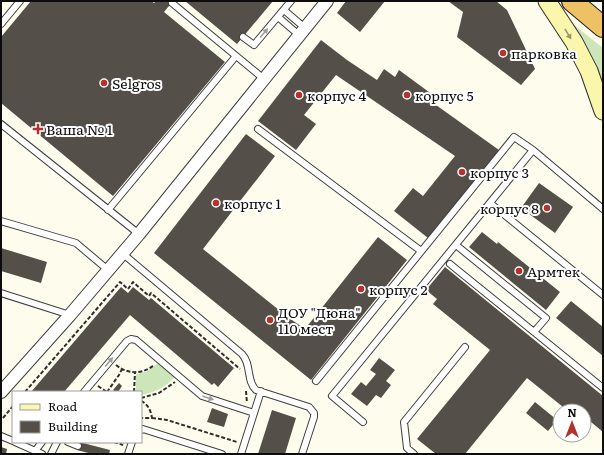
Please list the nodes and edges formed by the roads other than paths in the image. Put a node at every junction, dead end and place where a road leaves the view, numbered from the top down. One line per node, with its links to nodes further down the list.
1 (20, 1): 9 (lane)
2 (291, 1): 7 (lane)
3 (327, 1): 11 (street)
4 (548, 1): 15 (main road, one-way to 15)
5 (572, 1): 10 (highway)
6 (172, 3): 13 (lane)
7 (284, 10): 8 (lane); 11 (lane)
8 (278, 17): 11 (lane); 12 (lane, one-way to 8)
9 (1, 24)
10 (603, 27)
11 (302, 31): 14 (street)
12 (243, 36)
13 (236, 56): 14 (lane); 21 (lane)
14 (264, 79): 23 (street)
15 (603, 111)
16 (1, 124): 21 (lane)
17 (258, 129): 25 (lane)
18 (533, 150): 19 (lane); 20 (lane); 25 (lane)
19 (490, 203): 24 (lane); 30 (lane)
20 (603, 209)
21 (108, 210): 23 (lane)
22 (1, 221): 28 (lane)
23 (139, 234): 26 (street)
24 (456, 245): 32 (lane); 40 (lane)
25 (422, 251): 34 (lane)
26 (122, 253): 28 (street); 38 (lane)
27 (450, 264): 32 (lane)
28 (108, 270): 31 (street)
29 (1, 293): 31 (lane)
30 (603, 295)
31 (70, 315): 37 (street)
32 (534, 332): 35 (lane)
33 (465, 347): 57 (lane)
34 (316, 381)
35 (603, 388)
36 (85, 391): 39 (lane, one-way to 39)
37 (1, 392)
38 (261, 392): 39 (lane); 56 (lane)
39 (254, 412): 55 (lane)
40 (363, 422)
41 (142, 430): 54 (lane)
42 (1, 436): 43 (lane)
43 (12, 441)
44 (16, 443): 50 (lane)
45 (41, 443): 50 (lane)
46 (56, 443): 52 (lane)
47 (70, 443): 49 (lane)
48 (132, 443): 53 (lane)
49 (78, 446)
50 (35, 451): 51 (lane)
51 (42, 454)
52 (51, 454)
53 (128, 454)
54 (222, 454)
55 (241, 454)
56 (302, 454)
57 (414, 454)

